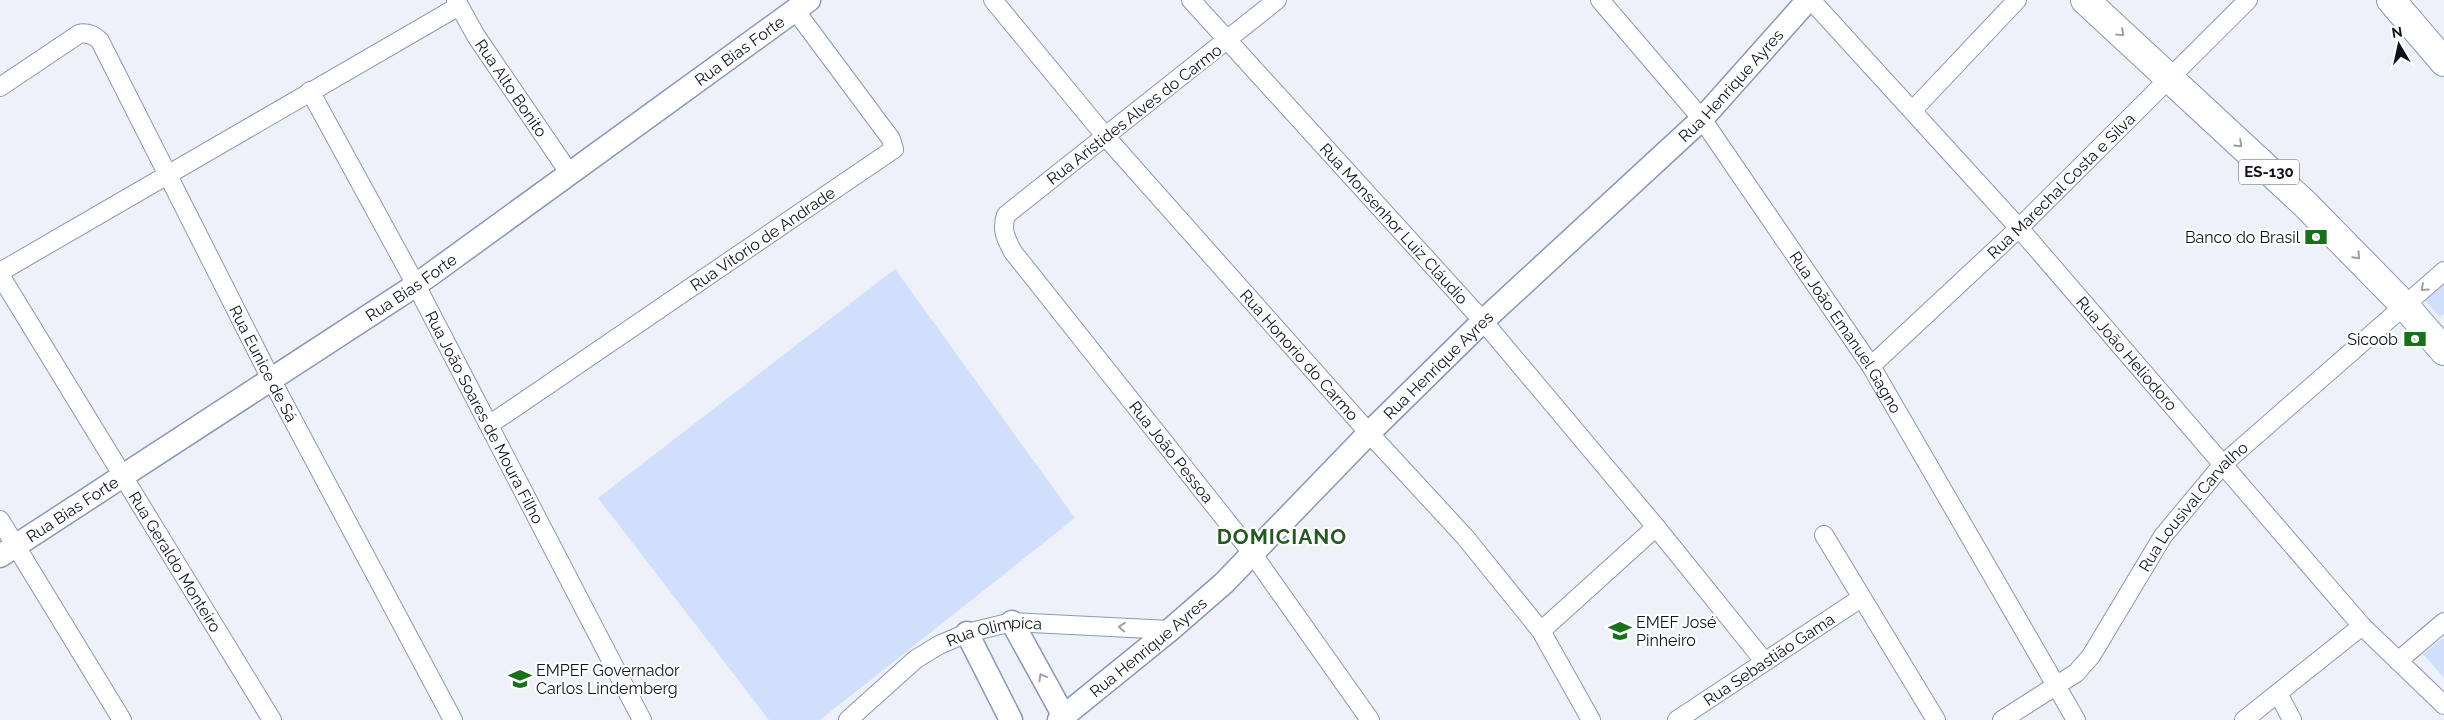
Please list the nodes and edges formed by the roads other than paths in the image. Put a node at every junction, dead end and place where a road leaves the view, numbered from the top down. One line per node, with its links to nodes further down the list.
1 (993, 0): 19 (street, Rua Honorio do Carmo)
2 (1191, 0): 12 (street, Rua Monsenhor Luiz Cláudio)
3 (1277, 0): 12 (street, Rua Aristides Alves do Carmo)
4 (1600, 0): 18 (street, Rua João Emanuel Gagno)
5 (1809, 0): 17 (street, Rua João Heliodoro); 18 (street, Rua Henrique Ayres)
6 (2017, 0): 17 (street)
7 (2085, 0): 14 (main road, ES-130, one-way to 14)
8 (2248, 0): 14 (street, Rua Marechal Costa e Silva)
9 (2392, 0): 13 (main road)
10 (458, 3): 16 (street); 21 (street, Rua Alto Bonito)
11 (802, 5): 21 (street, Rua Bias Forte); 32 (street, Rua Vitorio de Andrade)
12 (1227, 40): 19 (street, Rua Aristides Alves do Carmo); 28 (street, Rua Monsenhor Luiz Cláudio)
13 (2444, 62)
14 (2170, 79): 22 (street, Rua Marechal Costa e Silva); 27 (main road, ES-130, one-way to 27)
15 (0, 87): 20 (street, Rua Eunice de Sá)
16 (310, 91): 20 (street); 26 (street, Rua João Soares de Moura Filho)
17 (1913, 110): 22 (street, Rua João Heliodoro)
18 (1702, 119): 28 (street, Rua Henrique Ayres); 30 (street, Rua João Emanuel Gagno)
19 (1106, 137): 23 (street, Rua Aristides Alves do Carmo); 33 (street, Rua Honorio do Carmo)
20 (169, 174): 25 (street); 31 (street, Rua Eunice de Sá)
21 (570, 174): 26 (street, Rua Bias Forte)
22 (2019, 228): 30 (street, Rua Marechal Costa e Silva); 34 (street, Rua João Heliodoro)
23 (1005, 236): 40 (street, Rua João Pessoa)
24 (2444, 271): 27 (street, Rua Lousival Carvalho, one-way to 27)
25 (0, 274): 35 (street, Rua Geraldo Monteiro)
26 (416, 285): 31 (street, Rua Bias Forte); 32 (street, Rua João Soares de Moura Filho)
27 (2405, 306): 29 (main road, ES-130); 34 (street, Rua Lousival Carvalho)
28 (1483, 322): 33 (street, Rua Henrique Ayres); 37 (street, Rua Monsenhor Luiz Cláudio)
29 (2440, 339)
30 (1871, 366): 50 (street, Rua João Emanuel Gagno)
31 (271, 379): 35 (street, Rua Bias Forte); 56 (street, Rua Eunice de Sá)
32 (489, 425): 57 (street, Rua João Soares de Moura Filho)
33 (1369, 434): 40 (street, Rua Henrique Ayres); 46 (street, Rua Honorio do Carmo)
34 (2223, 464): 44 (street, Rua João Heliodoro); 50 (street, Rua Lousival Carvalho)
35 (122, 476): 39 (street, Rua Bias Forte); 55 (street, Rua Geraldo Monteiro)
36 (0, 520): 39 (street)
37 (1656, 527): 46 (street); 48 (street, Rua Monsenhor Luiz Cláudio)
38 (1824, 535): 41 (street)
39 (8, 551): 54 (street)
40 (1252, 553): 45 (street, Rua Henrique Ayres); 60 (street, Rua João Pessoa)
41 (1862, 598): 48 (street, Rua Sebastião Gama); 63 (street)
42 (1012, 622): 45 (street, Rua Olimpica, one-way to 42); 47 (street, Rua Olimpica); 53 (street, one-way to 42)
43 (2444, 622): 49 (street)
44 (2362, 626): 49 (street, Rua João Heliodoro); 51 (street)
45 (1170, 630): 53 (street, Rua Henrique Ayres)
46 (1540, 630): 61 (street, Rua Honorio do Carmo)
47 (967, 633): 58 (street, Rua Olimpica); 59 (street)
48 (1764, 661): 62 (street, Rua Sebastião Gama)
49 (2398, 661): 52 (street, Rua João Heliodoro)
50 (2057, 687): 64 (street, Rua Lousival Carvalho); 65 (street, Rua João Emanuel Gagno)
51 (2278, 693): 66 (street); 67 (street)
52 (2444, 705)
53 (1063, 719)
54 (122, 720)
55 (272, 720)
56 (453, 720)
57 (642, 720)
58 (848, 720)
59 (1011, 720)
60 (1370, 720)
61 (1591, 720)
62 (1677, 720)
63 (1936, 720)
64 (2002, 720)
65 (2076, 720)
66 (2244, 720)
67 (2292, 720)

